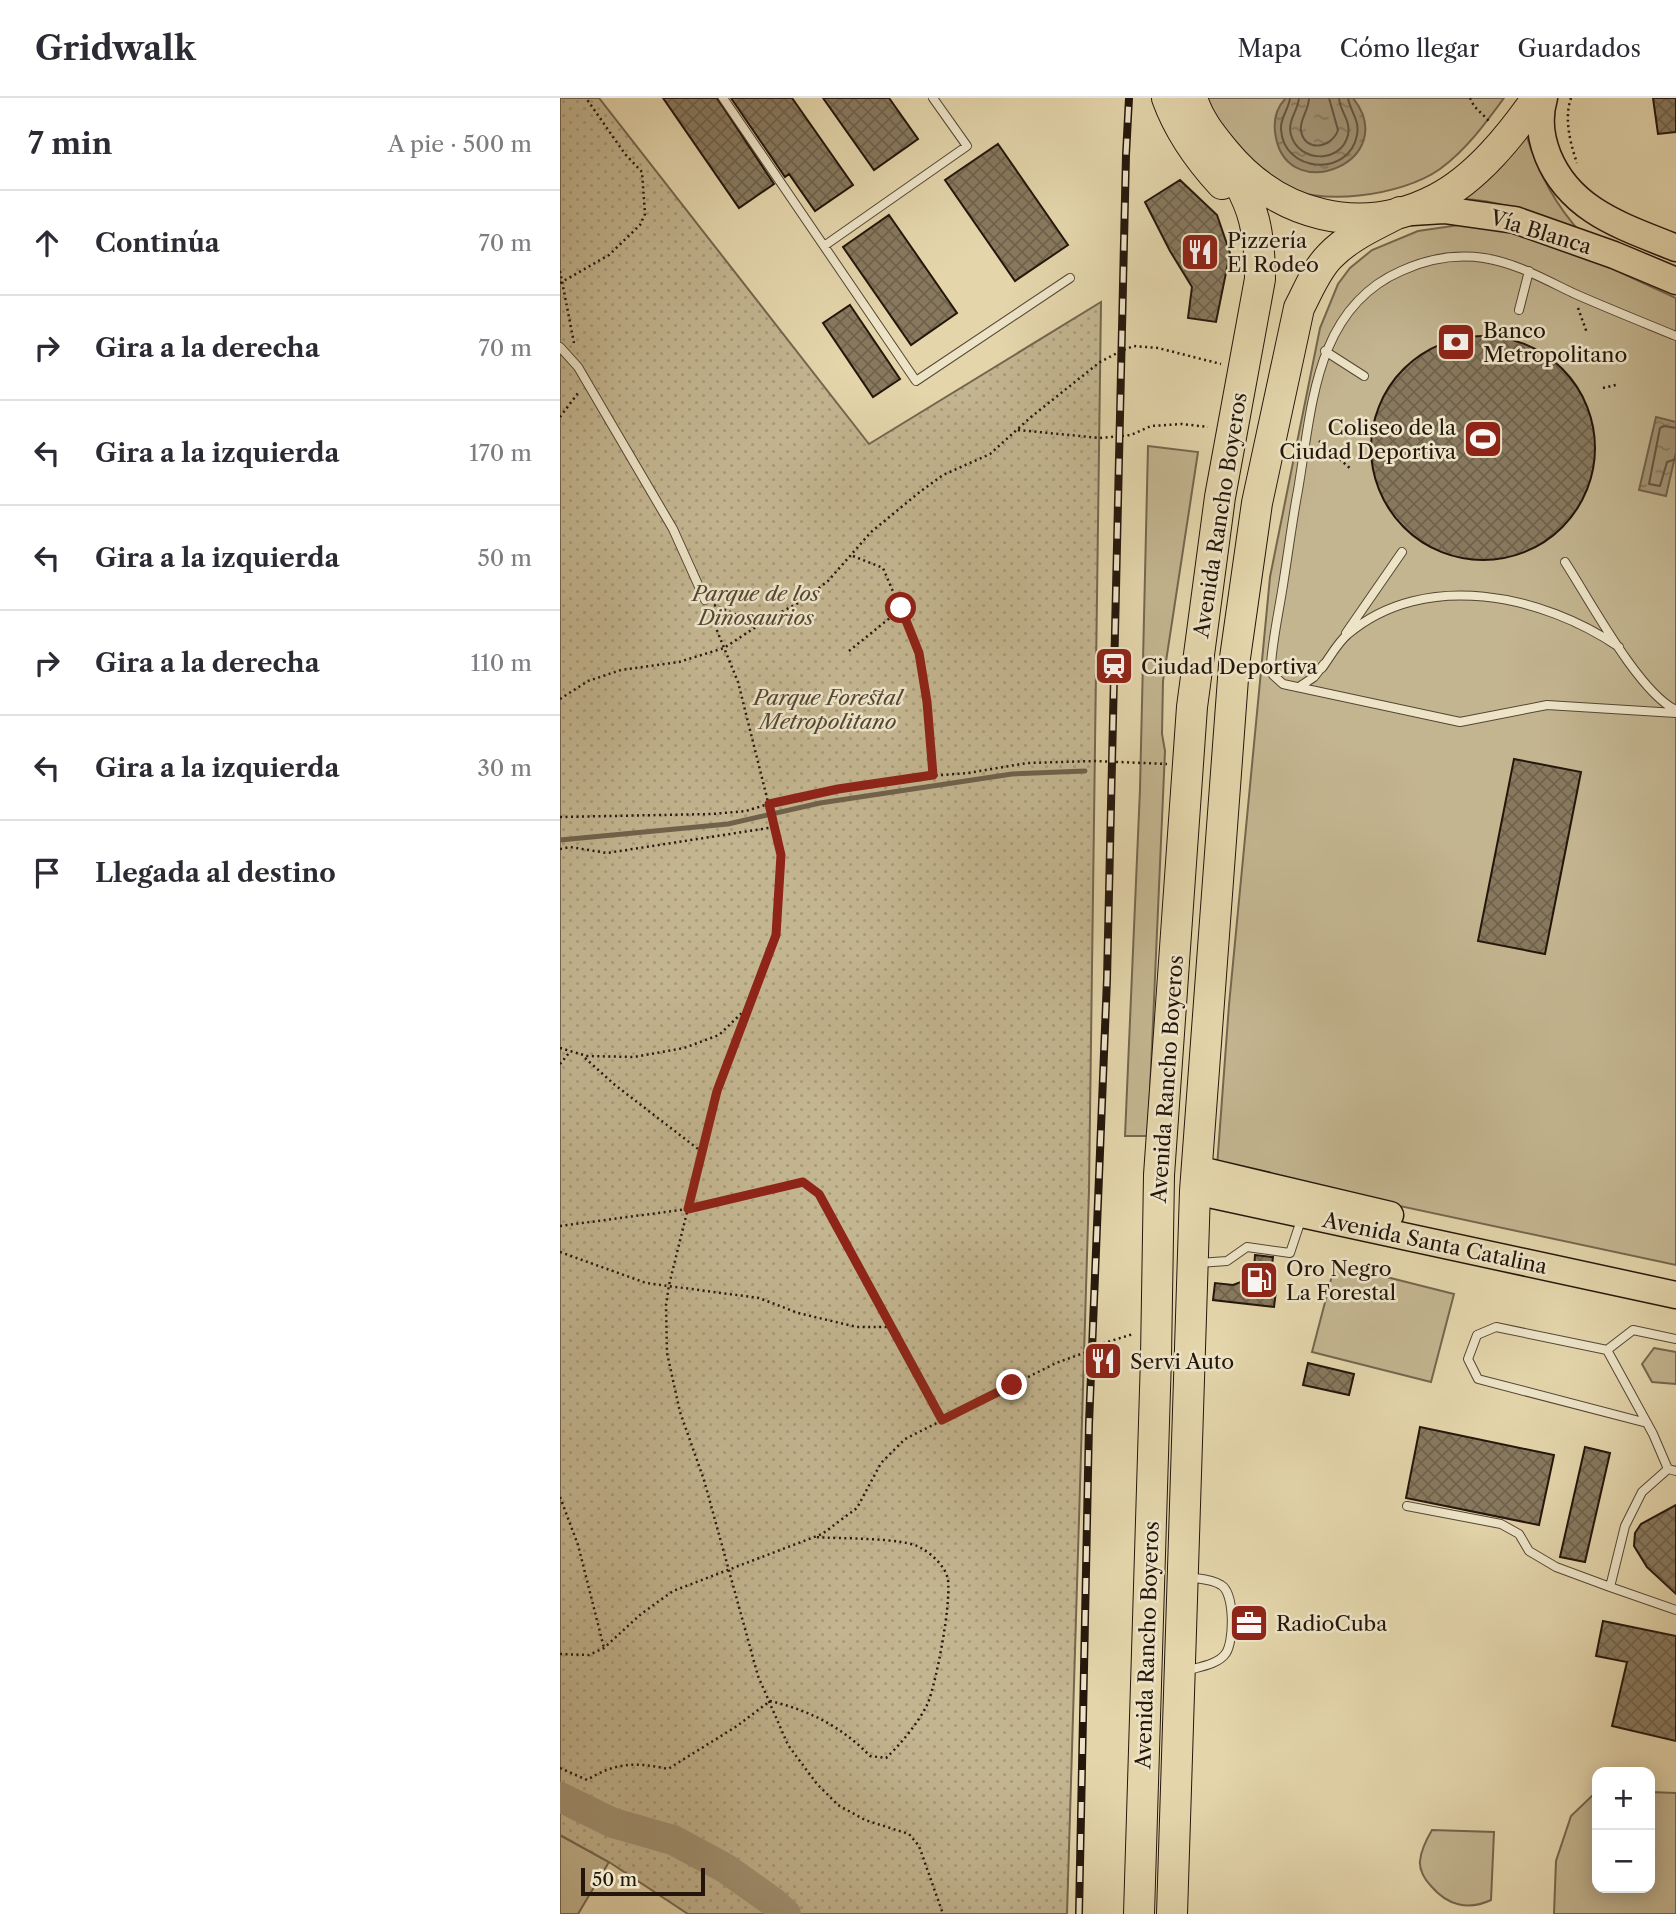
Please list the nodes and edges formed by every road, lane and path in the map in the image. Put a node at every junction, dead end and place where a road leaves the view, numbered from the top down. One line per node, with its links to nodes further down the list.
1 (586, 98): 19 (path)
2 (723, 98): 12 (lane)
3 (933, 98): 12 (lane)
4 (1167, 98): 14 (highway)
5 (1192, 98): 9 (highway)
6 (1537, 98): 11 (highway)
7 (1544, 98): 13 (main road, Vía Blanca)
8 (1571, 98): 10 (path)
9 (1206, 129): 11 (highway); 14 (highway)
10 (1581, 173)
11 (1400, 212): 18 (main road, Vía Blanca); 63 (highway, Avenida Rancho Boyeros)
12 (824, 246): 17 (lane)
13 (1676, 248)
14 (1260, 250): 27 (highway, Avenida Rancho Boyeros)
15 (560, 271): 19 (path)
16 (1529, 271): 20 (lane); 21 (lane); 25 (lane)
17 (1069, 278)
18 (1676, 281)
19 (561, 282): 26 (path)
20 (1572, 292): 22 (path); 23 (lane)
21 (1519, 310)
22 (1587, 333)
23 (1676, 336)
24 (560, 347): 26 (lane)
25 (1325, 351): 28 (lane); 35 (lane)
26 (578, 367): 30 (lane)
27 (1244, 369): 33 (path); 34 (highway, Avenida Rancho Boyeros)
28 (1364, 376)
29 (1616, 385): 31 (path)
30 (589, 386): 32 (path); 40 (lane)
31 (1603, 388)
32 (560, 417)
33 (1017, 430): 34 (path); 38 (path)
34 (1232, 431): 50 (highway, Avenida Rancho Boyeros)
35 (1308, 432): 36 (path); 47 (lane)
36 (1352, 470)
37 (1402, 552): 46 (lane)
38 (851, 555): 41 (path); 42 (path)
39 (1565, 562): 43 (lane)
40 (705, 600): 42 (path); 44 (path)
41 (901, 608): 45 (path); 51 (path)
42 (760, 624): 44 (path)
43 (1619, 647): 46 (lane); 49 (lane)
44 (724, 648): 48 (path); 52 (path)
45 (849, 651)
46 (1322, 668): 47 (lane)
47 (1299, 687): 49 (lane)
48 (560, 699)
49 (1676, 712)
50 (1188, 766): 51 (path); 61 (highway, Avenida Rancho Boyeros)
51 (933, 775): 52 (path)
52 (769, 804): 53 (path); 54 (path)
53 (560, 817)
54 (775, 827): 55 (path); 56 (path)
55 (560, 849)
56 (752, 1003): 59 (path); 62 (path)
57 (560, 1048): 58 (path)
58 (569, 1053): 59 (path); 60 (path)
59 (582, 1055): 62 (path)
60 (560, 1063)
61 (1163, 1112): 63 (highway); 68 (highway, Avenida Rancho Boyeros)
62 (702, 1152): 64 (path)
63 (1196, 1173): 65 (main road, Avenida Santa Catalina); 68 (highway); 69 (highway, Avenida Rancho Boyeros); 70 (main road, Avenida Santa Catalina)
64 (688, 1209): 66 (path); 71 (path); 73 (path)
65 (1303, 1214): 69 (lane); 72 (main road, Avenida Santa Catalina)
66 (560, 1226)
67 (560, 1252): 71 (path)
68 (1158, 1262): 74 (highway, Avenida Rancho Boyeros)
69 (1192, 1264): 84 (highway, Avenida Rancho Boyeros)
70 (1676, 1276)
71 (669, 1285): 73 (path); 83 (path)
72 (1676, 1295)
73 (891, 1327): 77 (path)
74 (1157, 1328): 77 (path); 93 (highway, Avenida Rancho Boyeros)
75 (1676, 1339): 76 (lane)
76 (1607, 1350): 78 (lane); 78 (lane)
77 (942, 1420): 82 (path)
78 (1647, 1423): 79 (lane)
79 (1672, 1470): 85 (lane)
80 (560, 1497): 87 (path)
81 (1406, 1506): 85 (lane)
82 (815, 1537): 83 (path); 90 (path)
83 (728, 1572): 87 (path); 90 (path)
84 (1182, 1576): 89 (highway, Avenida Rancho Boyeros); 89 (lane)
85 (1609, 1587): 86 (lane)
86 (1676, 1609)
87 (604, 1648): 88 (path)
88 (560, 1654)
89 (1179, 1672): 94 (highway, Avenida Rancho Boyeros)
90 (770, 1701): 91 (path); 92 (path)
91 (560, 1768)
92 (943, 1914)
93 (1139, 1914)
94 (1172, 1914)

